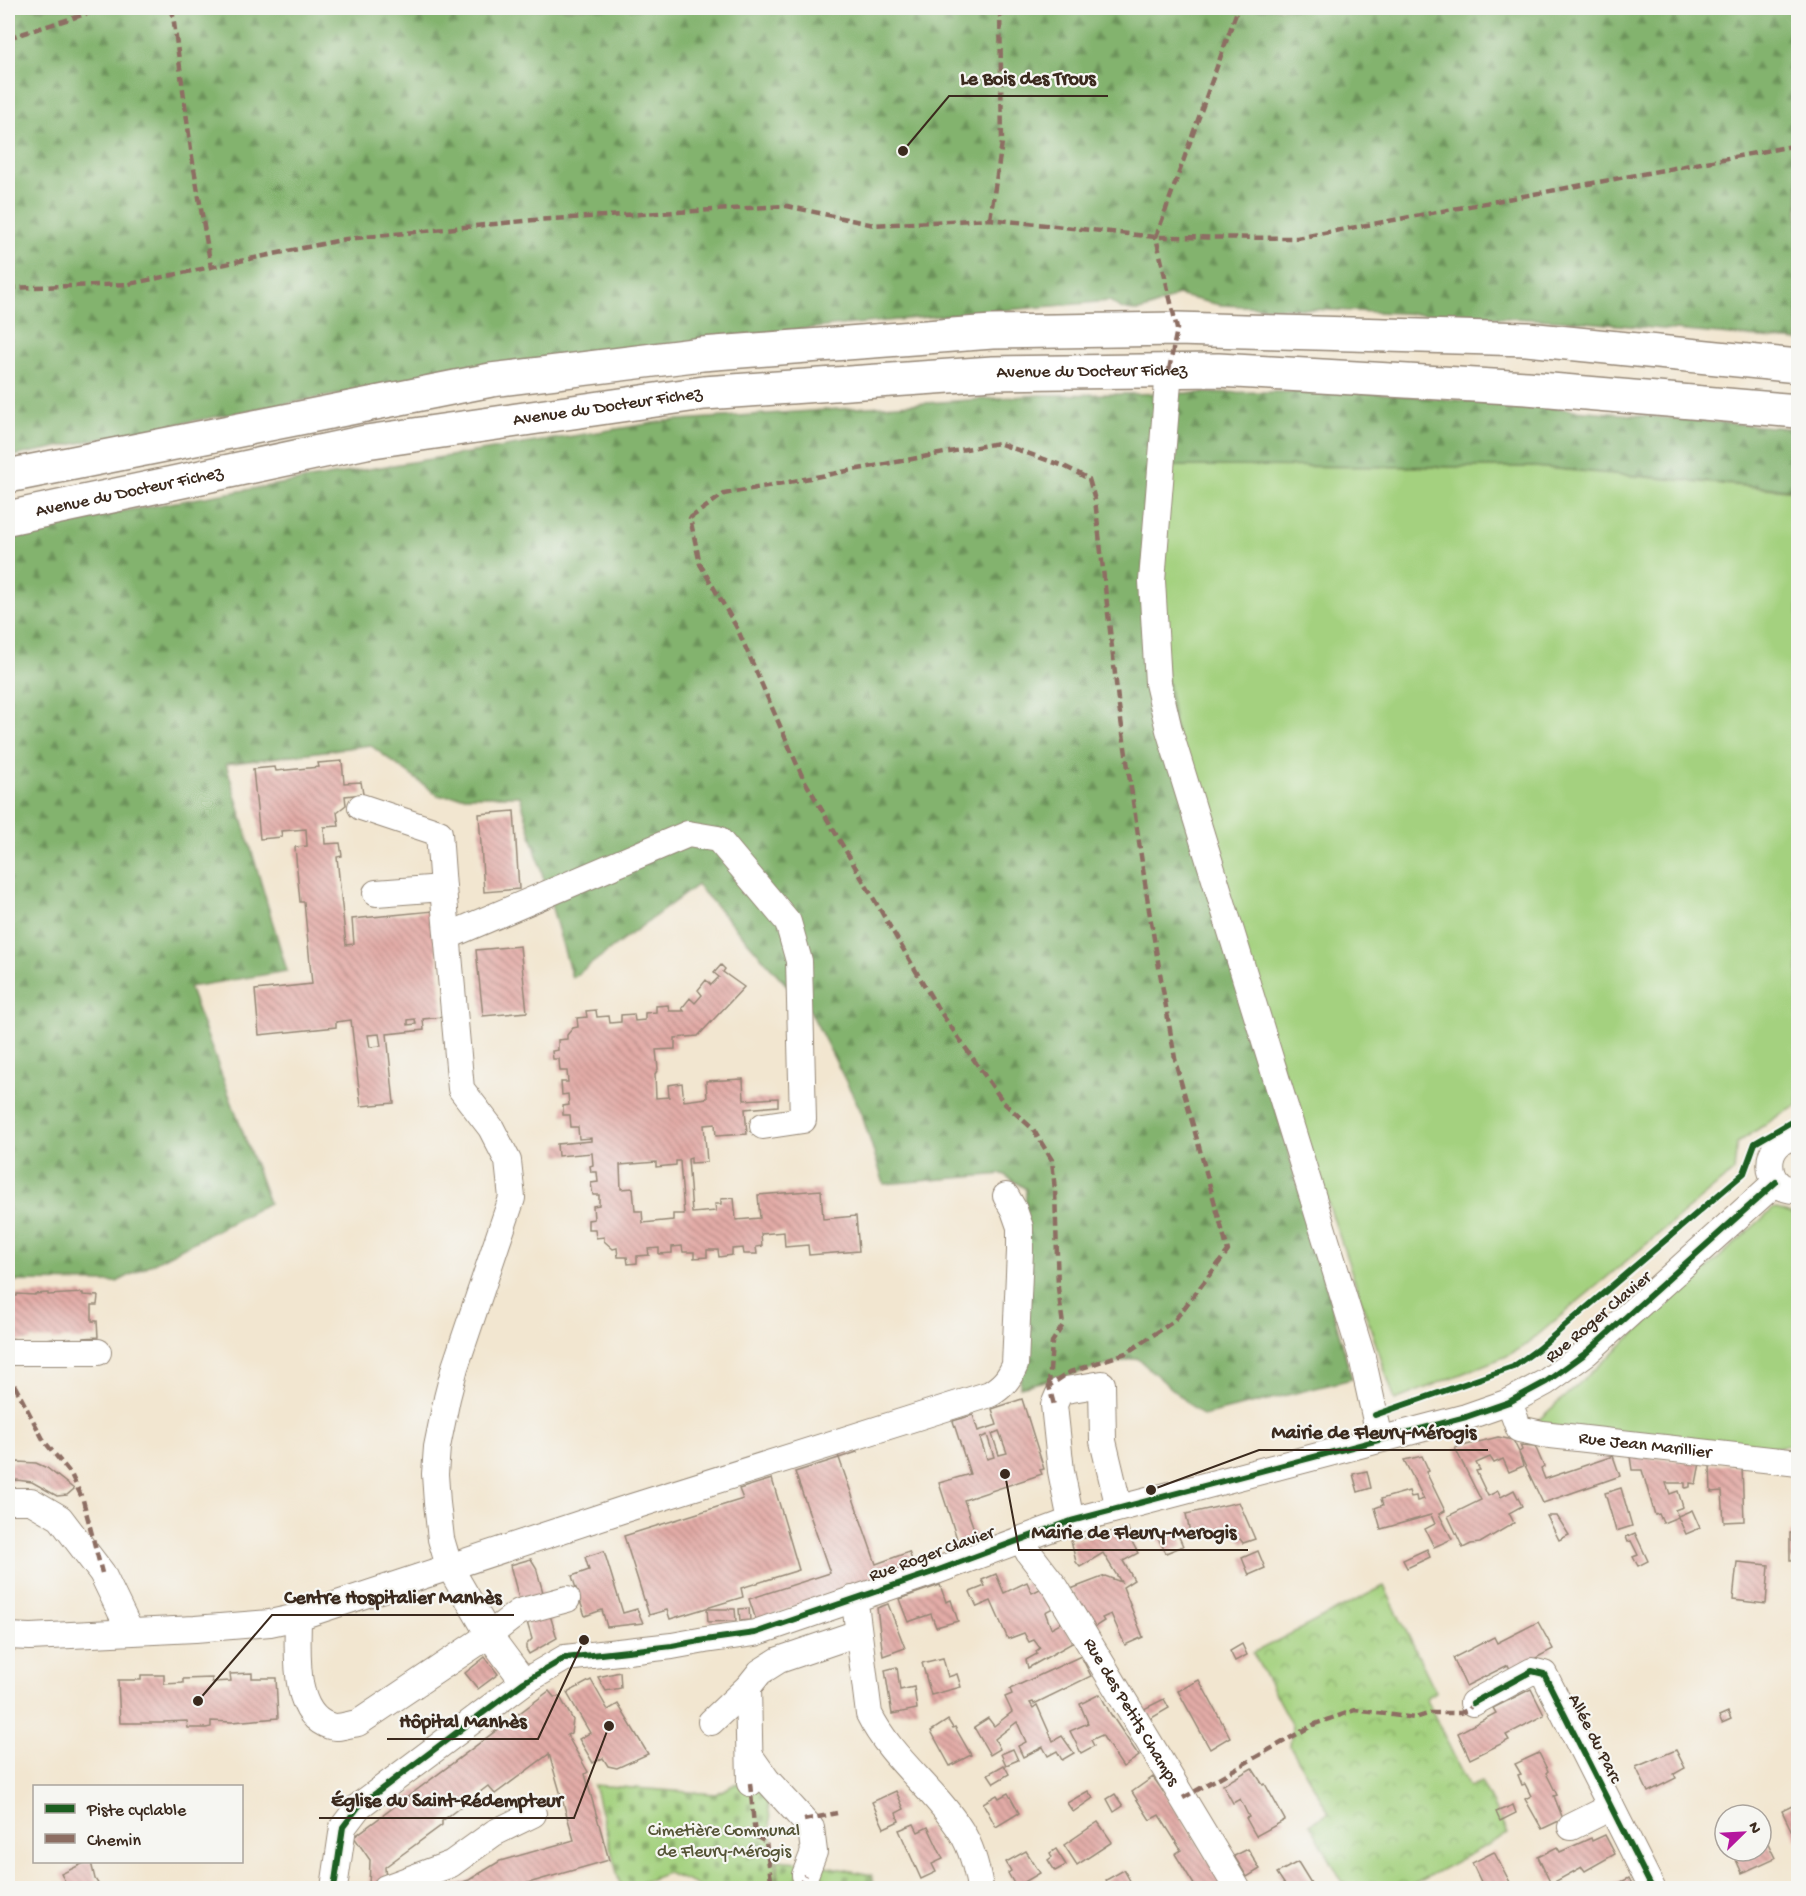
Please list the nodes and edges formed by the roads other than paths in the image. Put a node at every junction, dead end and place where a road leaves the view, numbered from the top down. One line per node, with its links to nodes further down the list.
1 (1798, 366): 4 (main road)
2 (1170, 370): 3 (main road, Avenue du Docteur Fichez); 5 (main road, Avenue du Docteur Fichez); 17 (street)
3 (1798, 411)
4 (8, 476)
5 (8, 518)
6 (361, 807): 7 (street)
7 (442, 888): 8 (street); 9 (street)
8 (376, 892)
9 (448, 936): 10 (street); 23 (street)
10 (763, 1126)
11 (1798, 1137): 12 (street)
12 (1787, 1186): 16 (street, Rue Roger Clavier)
13 (1006, 1196): 23 (street)
14 (8, 1352): 15 (street)
15 (98, 1352)
16 (1509, 1402): 17 (street, Rue Roger Clavier); 18 (street, Rue Jean Marillier)
17 (1380, 1439): 20 (street, Rue Roger Clavier)
18 (1798, 1463)
19 (8, 1501): 27 (street)
20 (1119, 1508): 21 (street, Rue Roger Clavier); 21 (street)
21 (1071, 1521): 22 (street, Rue Roger Clavier)
22 (1022, 1539): 25 (street, Rue Roger Clavier); 44 (street, Rue des Petits Champs)
23 (449, 1566): 26 (street); 29 (street)
24 (567, 1599): 29 (street)
25 (852, 1599): 28 (street); 31 (street, Rue Roger Clavier)
26 (298, 1617): 27 (street); 29 (street)
27 (130, 1631): 30 (street)
28 (858, 1633): 32 (street); 43 (street)
29 (489, 1635): 31 (street)
30 (8, 1636)
31 (524, 1682): 41 (street, Rue Roger Clavier)
32 (748, 1687): 34 (street); 35 (street)
33 (1473, 1703): 37 (street, Allée du Parc)
34 (711, 1722)
35 (750, 1756): 36 (street); 40 (street)
36 (750, 1783)
37 (1611, 1807): 39 (street); 45 (street, Allée du Parc)
38 (533, 1814): 42 (street)
39 (1571, 1827)
40 (805, 1875)
41 (334, 1888)
42 (386, 1888)
43 (980, 1888)
44 (1237, 1888)
45 (1652, 1888)

